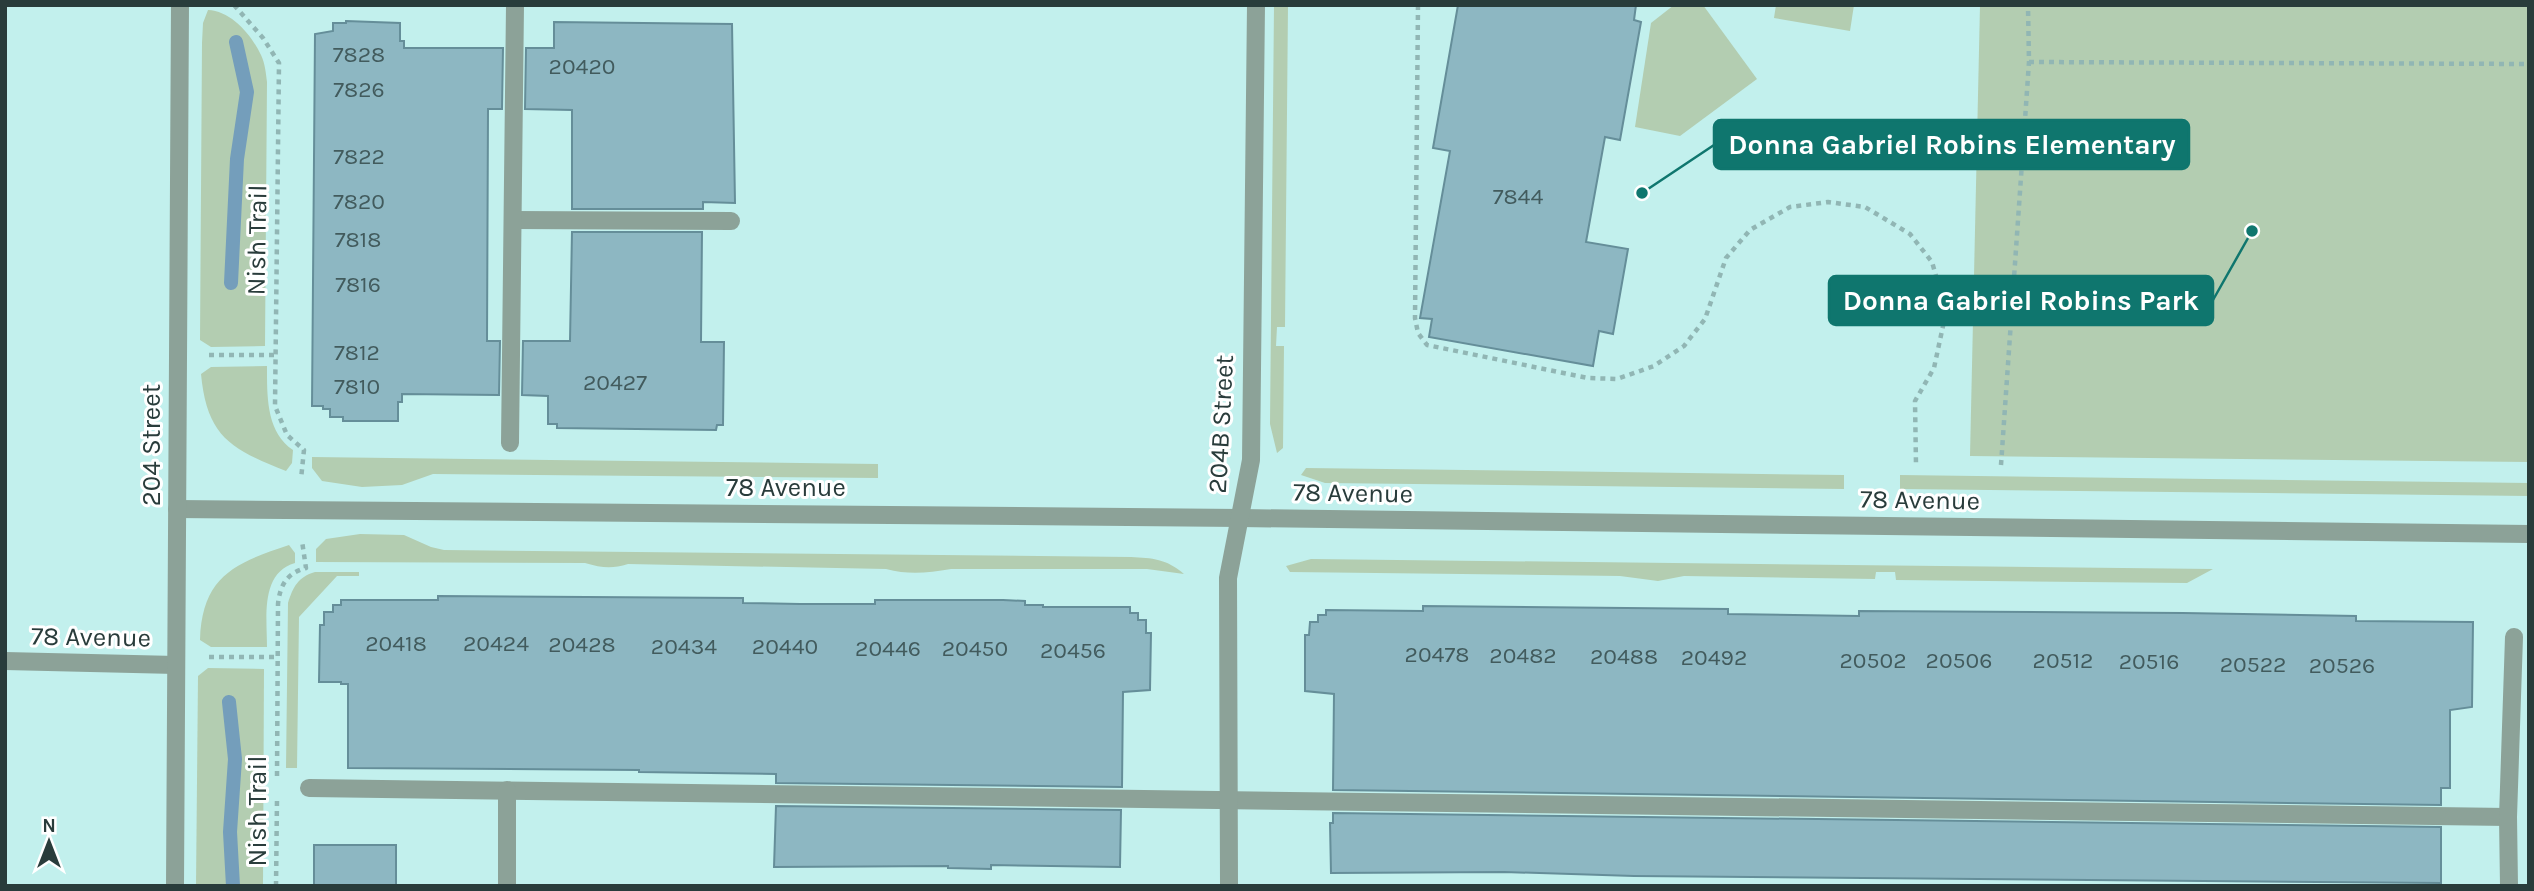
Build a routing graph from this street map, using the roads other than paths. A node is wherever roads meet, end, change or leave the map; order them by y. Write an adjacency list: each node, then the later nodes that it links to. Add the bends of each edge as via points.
1 (180, 5): 7 (street, 204 Street)
2 (515, 5): 4 (street)
3 (1256, 5): 8 (street, 204B Street, via 1251,460)
4 (513, 220): 5 (street); 6 (street)
5 (731, 221)
6 (510, 443)
7 (177, 509): 8 (street, 78 Avenue); 11 (street, 204 Street)
8 (1240, 518): 9 (street, 78 Avenue); 15 (street, 204B Street, via 1228,578)
9 (2529, 534)
10 (2514, 637): 16 (street)
11 (176, 660): 12 (street, 78 Avenue); 17 (street, 204 Street)
12 (5, 661)
13 (309, 788): 14 (street)
14 (507, 790): 15 (street); 18 (street)
15 (1229, 798): 16 (street); 19 (street, 204B Street)
16 (2508, 817): 20 (street)
17 (175, 886)
18 (507, 886)
19 (1229, 886)
20 (2509, 886)

